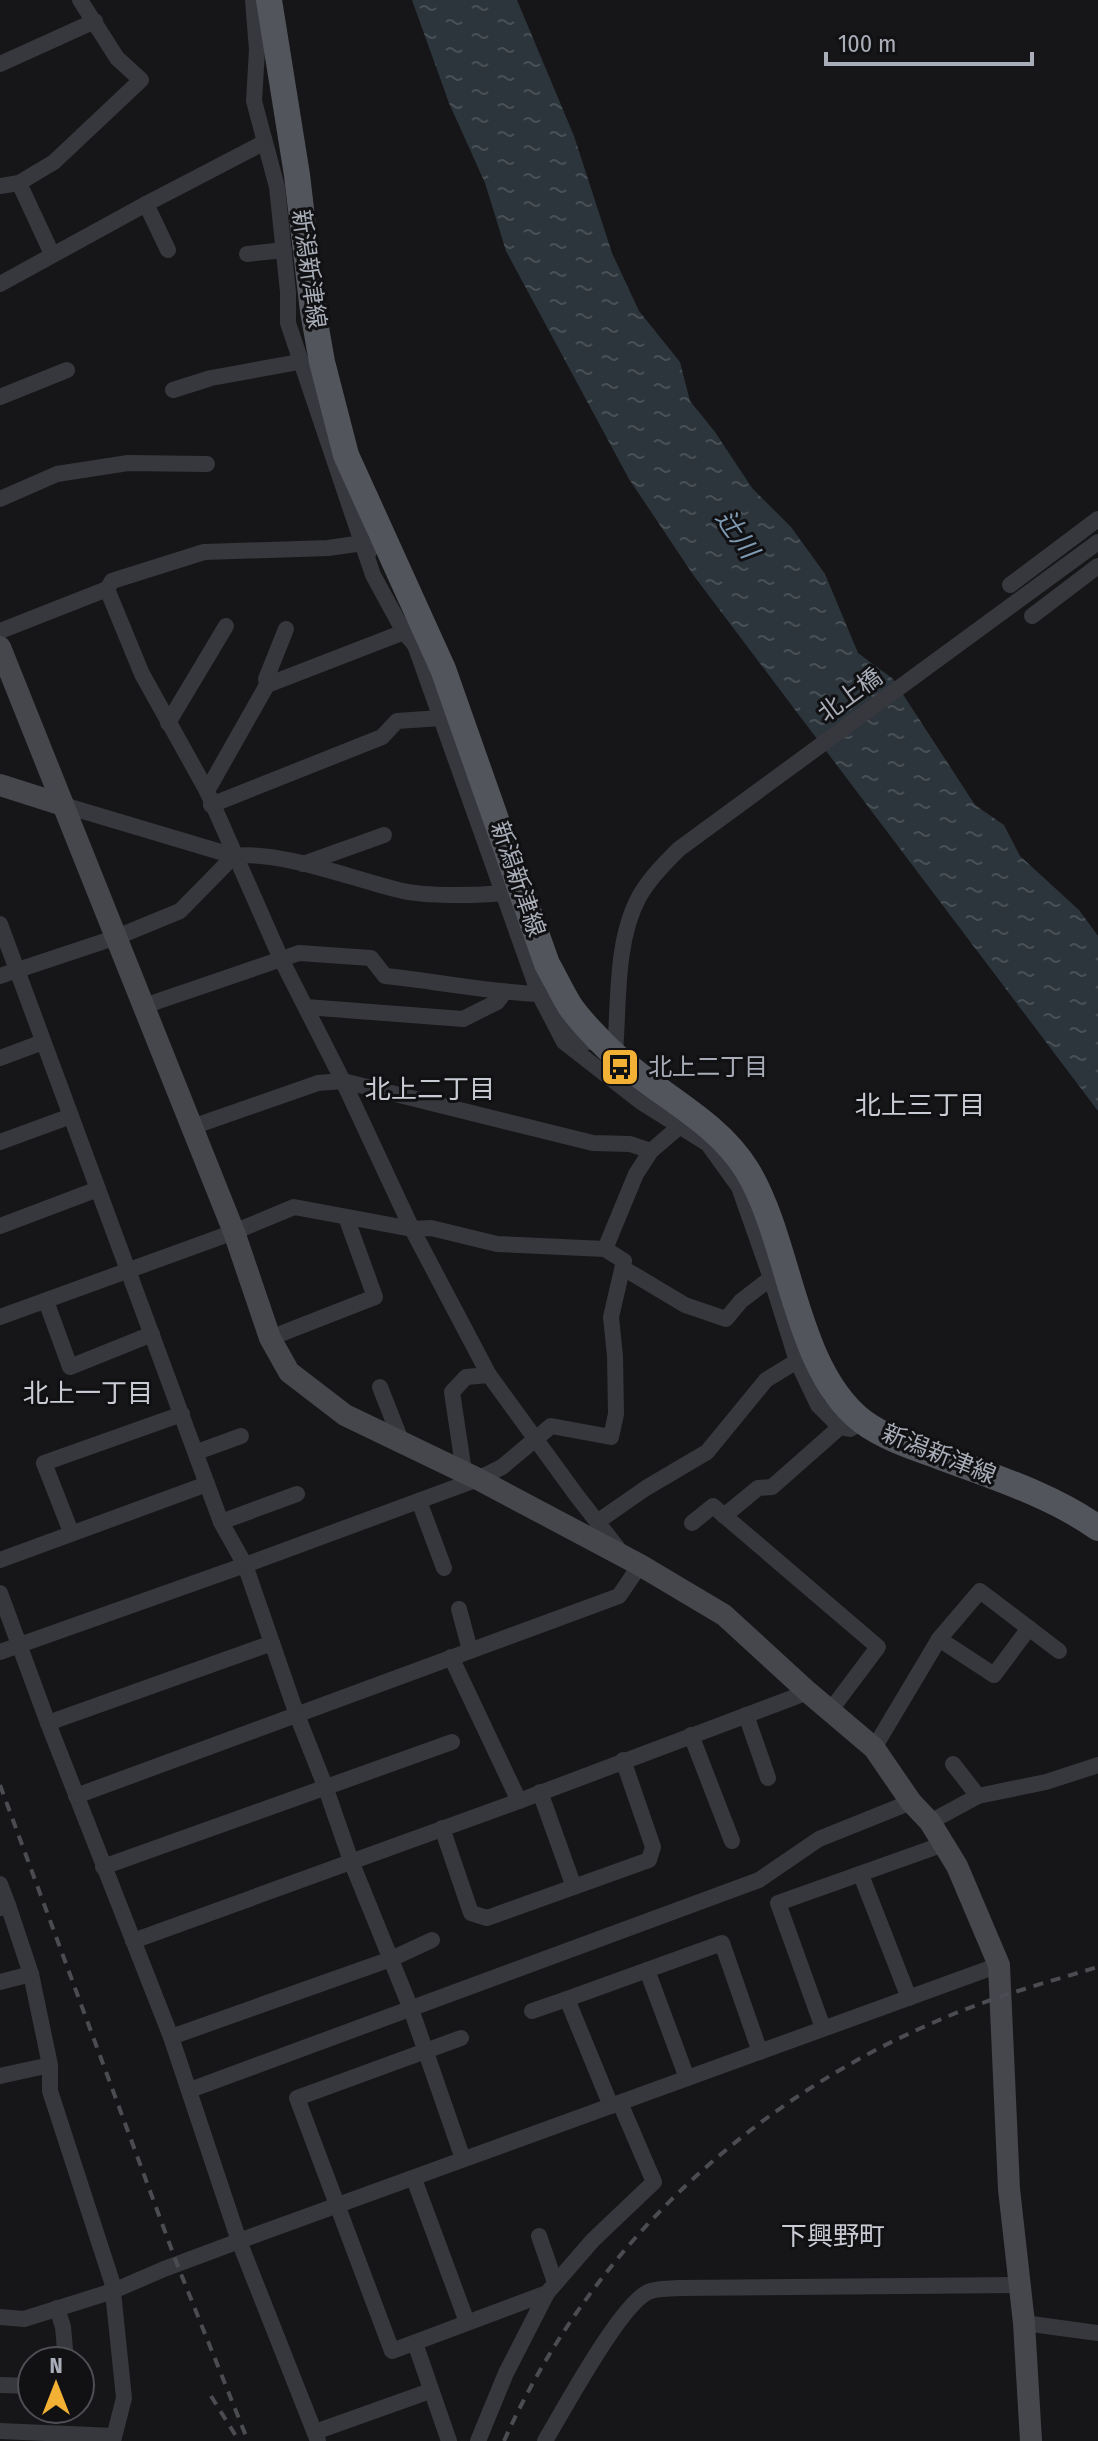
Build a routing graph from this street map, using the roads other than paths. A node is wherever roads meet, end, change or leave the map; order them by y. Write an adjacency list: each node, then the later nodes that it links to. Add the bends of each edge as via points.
1 (80, 0): 4 (street)
2 (253, 0): 6 (street, via 254,101)
3 (269, 0): 28 (main road, 新潟新津線, via 322,362 346,455)
4 (95, 21): 5 (street); 7 (street, via 117,58 141,80 54,162)
5 (0, 64)
6 (263, 143): 9 (street); 11 (street, via 277,187)
7 (19, 183): 8 (street); 12 (street)
8 (0, 186)
9 (146, 204): 10 (street); 12 (street)
10 (168, 250)
11 (284, 250): 13 (street); 15 (street, via 288,323)
12 (52, 254): 14 (street)
13 (247, 254)
14 (0, 284)
15 (299, 362): 17 (street); 23 (street)
16 (67, 370): 18 (street)
17 (173, 390)
18 (0, 397)
19 (207, 464): 20 (street, via 128,463 57,474)
20 (0, 499)
21 (1098, 519): 25 (street)
22 (1098, 542): 53 (street, 北上橋, via 679,849 652,877 625,933)
23 (363, 543): 26 (street, via 204,552 112,581); 28 (street); 28 (street, via 373,575)
24 (1098, 566): 27 (street)
25 (1010, 585)
26 (107, 589): 31 (street); 35 (street)
27 (1032, 616)
28 (412, 623): 33 (street); 34 (street); 53 (main road, 新潟新津線, via 443,669 547,964 572,1009)
29 (226, 626): 35 (street)
30 (286, 629): 33 (street)
31 (0, 631)
32 (0, 647): 38 (street)
33 (267, 685): 37 (street)
34 (441, 718): 37 (street, via 397,721 382,737); 42 (street)
35 (168, 723): 37 (street)
36 (0, 785): 38 (street)
37 (209, 798): 40 (street)
38 (63, 805): 40 (street); 44 (street)
39 (384, 835): 41 (street)
40 (234, 856): 41 (street); 44 (street, via 180,911); 45 (street)
41 (302, 864): 42 (street, via 407,892)
42 (501, 893): 49 (street)
43 (0, 924): 46 (street)
44 (117, 937): 46 (street); 50 (street)
45 (281, 959): 48 (street, via 299,953 371,958 385,976); 50 (street); 51 (street)
46 (17, 970): 47 (street); 52 (street)
47 (0, 976)
48 (504, 993): 49 (street); 51 (street, via 463,1019)
49 (539, 994): 53 (street, via 581,1039); 57 (street, via 564,1042)
50 (144, 1006): 58 (street)
51 (306, 1007): 55 (street)
52 (43, 1042): 54 (street); 56 (street)
53 (618, 1057): 57 (street); 78 (main road, 新潟新津線, via 727,1144 747,1171 812,1347)
54 (0, 1058)
55 (343, 1081): 58 (street, via 318,1083); 60 (street, via 593,1143 630,1144); 64 (street)
56 (71, 1116): 59 (street); 61 (street)
57 (680, 1126): 60 (street); 69 (street, via 708,1144 739,1187)
58 (192, 1127): 65 (street)
59 (0, 1142)
60 (651, 1151): 66 (street)
61 (98, 1189): 63 (street); 68 (street)
62 (346, 1217): 64 (street); 65 (street, via 294,1207); 73 (street, via 375,1297)
63 (0, 1226)
64 (412, 1229): 66 (street, via 431,1228 497,1244); 75 (street)
65 (234, 1232): 68 (street); 73 (street)
66 (605, 1249): 67 (street, via 624,1261)
67 (623, 1268): 69 (street, via 685,1305 726,1319); 80 (street, via 611,1317 616,1414 611,1437 551,1426)
68 (128, 1270): 70 (street); 72 (street)
69 (771, 1278): 74 (street)
70 (46, 1301): 71 (street); 72 (street, via 70,1367)
71 (0, 1317)
72 (152, 1334): 77 (street)
73 (270, 1338): 81 (street, via 289,1372 345,1415)
74 (797, 1361): 78 (street, via 818,1405); 89 (street, via 766,1380 707,1452)
75 (489, 1375): 80 (street); 83 (street, via 466,1377 452,1392)
76 (380, 1387): 81 (street)
77 (182, 1414): 82 (street); 92 (street, via 44,1463)
78 (851, 1424): 87 (street, via 772,1487 758,1488); 91 (main road, 新潟新津線, via 1042,1496)
79 (241, 1436): 82 (street)
80 (535, 1437): 83 (street, via 502,1467); 89 (street)
81 (402, 1443): 83 (street)
82 (197, 1452): 84 (street)
83 (471, 1476): 86 (street); 94 (street)
84 (207, 1484): 88 (street); 92 (street)
85 (297, 1494): 88 (street)
86 (419, 1501): 95 (street); 96 (street)
87 (724, 1516): 90 (street, via 713,1506); 108 (street, via 878,1647)
88 (221, 1522): 95 (street)
89 (597, 1522): 94 (street)
90 (692, 1523)
91 (1098, 1528)
92 (71, 1532): 93 (street)
93 (0, 1560)
94 (633, 1562): 103 (street, via 619,1596); 107 (street, via 724,1615)
95 (245, 1565): 101 (street); 102 (street)
96 (444, 1568)
97 (0, 1593): 102 (street)
98 (459, 1609): 103 (street)
99 (1029, 1628): 100 (street, via 994,1675); 100 (street, via 980,1591); 104 (street)
100 (939, 1639): 114 (street)
101 (272, 1643): 109 (street); 111 (street)
102 (19, 1644): 105 (street); 111 (street)
103 (470, 1650): 106 (street)
104 (1059, 1651)
105 (0, 1652)
106 (451, 1657): 109 (street); 123 (street)
107 (808, 1692): 108 (street); 110 (street)
108 (830, 1711): 114 (street)
109 (297, 1715): 119 (street); 121 (street)
110 (746, 1715): 112 (street); 118 (street)
111 (48, 1723): 121 (street)
112 (691, 1735): 115 (street); 127 (street)
113 (452, 1742): 119 (street)
114 (874, 1748): 124 (street)
115 (623, 1760): 120 (street); 133 (street, via 653,1847 649,1860)
116 (953, 1764): 122 (street)
117 (1098, 1765): 122 (street)
118 (768, 1778)
119 (325, 1786): 129 (street); 130 (street)
120 (540, 1792): 123 (street); 133 (street)
121 (76, 1796): 130 (street)
122 (978, 1796): 125 (street)
123 (519, 1801): 126 (street)
124 (911, 1802): 125 (street); 144 (street, via 819,1839 759,1880)
125 (930, 1822): 128 (street)
126 (442, 1828): 129 (street); 133 (street, via 471,1913 487,1918)
127 (732, 1841)
128 (944, 1844): 131 (street); 138 (street)
129 (351, 1861): 136 (street); 137 (street)
130 (103, 1867): 136 (street)
131 (861, 1875): 142 (street); 146 (street, via 778,1903)
132 (0, 1884): 134 (street)
133 (574, 1887)
134 (4, 1906): 140 (street)
135 (432, 1940): 137 (street)
136 (133, 1941): 147 (street)
137 (391, 1959): 144 (street); 147 (street)
138 (999, 1965): 142 (street); 161 (street)
139 (647, 1970): 143 (street); 150 (street, via 722,1943); 153 (street)
140 (31, 1974): 141 (street); 151 (street)
141 (0, 1982)
142 (909, 1998): 146 (street)
143 (567, 1999): 145 (street); 155 (street)
144 (411, 2009): 149 (street); 154 (street)
145 (532, 2011)
146 (823, 2028): 150 (street)
147 (171, 2037): 154 (street)
148 (461, 2038): 149 (street)
149 (424, 2051): 156 (street); 158 (street, via 297,2098)
150 (760, 2052): 153 (street)
151 (50, 2065): 152 (street); 163 (street, via 50,2091)
152 (0, 2076)
153 (687, 2078): 155 (street)
154 (190, 2090): 160 (street)
155 (615, 2104): 156 (street); 162 (street, via 654,2182)
156 (463, 2159): 157 (street)
157 (414, 2179): 158 (street); 166 (street)
158 (337, 2206): 160 (street); 169 (street, via 392,2351)
159 (539, 2236): 162 (street)
160 (239, 2241): 163 (street); 173 (street)
161 (1019, 2285): 167 (street); 177 (street, via 648,2292 594,2358)
162 (551, 2288): 166 (street); 176 (street, via 506,2373)
163 (113, 2291): 164 (street); 174 (street, via 124,2398)
164 (57, 2308): 165 (street, via 24,2319); 170 (street)
165 (0, 2317)
166 (467, 2322): 169 (street)
167 (1024, 2323): 168 (street); 178 (street)
168 (1098, 2333)
169 (415, 2343): 171 (street)
170 (65, 2345)
171 (430, 2391): 173 (street); 175 (street)
172 (0, 2431): 174 (street)
173 (316, 2437)
174 (114, 2439)
175 (449, 2441)
176 (478, 2441)
177 (545, 2441)
178 (1031, 2441)

